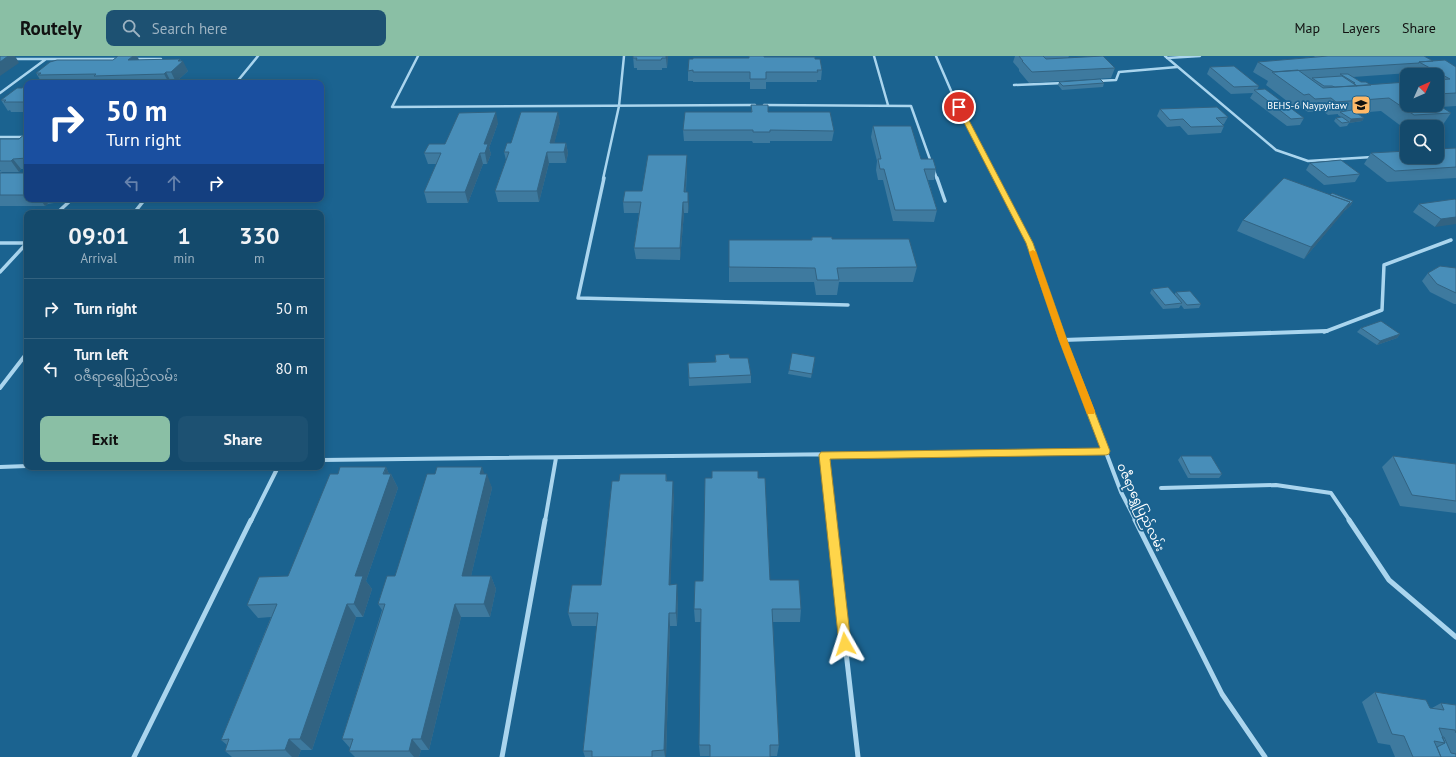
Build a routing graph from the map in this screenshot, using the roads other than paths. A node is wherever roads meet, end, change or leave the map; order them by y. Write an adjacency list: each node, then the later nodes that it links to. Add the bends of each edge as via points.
1 (50, 56): 10 (street)
2 (258, 56): 15 (street)
3 (418, 56): 21 (street, via 392,107)
4 (624, 56): 21 (street)
5 (874, 56): 20 (street)
6 (936, 56): 36 (street, ဝဇီရာရွှေပြည်လမ်း, via 952,93 1030,243)
7 (1200, 56): 8 (street)
8 (1166, 57): 14 (street)
9 (8, 58): 10 (street)
10 (46, 59): 11 (street); 19 (street)
11 (123, 59)
12 (130, 59): 13 (street)
13 (161, 59)
14 (1177, 67): 16 (street, via 1119,72 1116,80); 24 (street, via 1276,150 1308,161)
15 (238, 80)
16 (1093, 81)
17 (1069, 82): 18 (street)
18 (1014, 85)
19 (0, 93)
20 (888, 104): 21 (street); 25 (street, via 911,106)
21 (620, 106): 35 (street, via 578,298)
22 (0, 137): 23 (street)
23 (24, 137)
24 (1376, 157)
25 (945, 201)
26 (69, 202): 28 (street)
27 (143, 202): 29 (street)
28 (61, 210)
29 (136, 210)
30 (1451, 240): 36 (street, via 1384,265 1382,310 1323,332)
31 (0, 243): 32 (street)
32 (24, 243)
33 (24, 246): 34 (street)
34 (0, 272)
35 (848, 305)
36 (1063, 340): 39 (street, ဝဇီရာရွှေပြည်လမ်း)
37 (24, 357): 38 (street)
38 (0, 388)
39 (1106, 451): 40 (street); 51 (street, ဝဇီရာရွှေပြည်လမ်း, via 1121,492 1222,694)
40 (824, 455): 41 (street); 50 (street)
41 (556, 458): 42 (street); 49 (street)
42 (324, 460)
43 (0, 466): 44 (street)
44 (24, 466)
45 (277, 470): 48 (street)
46 (1161, 488): 47 (street, via 1276,485 1331,493 1389,580)
47 (1456, 637)
48 (134, 757)
49 (502, 757)
50 (858, 757)
51 (1265, 757)

